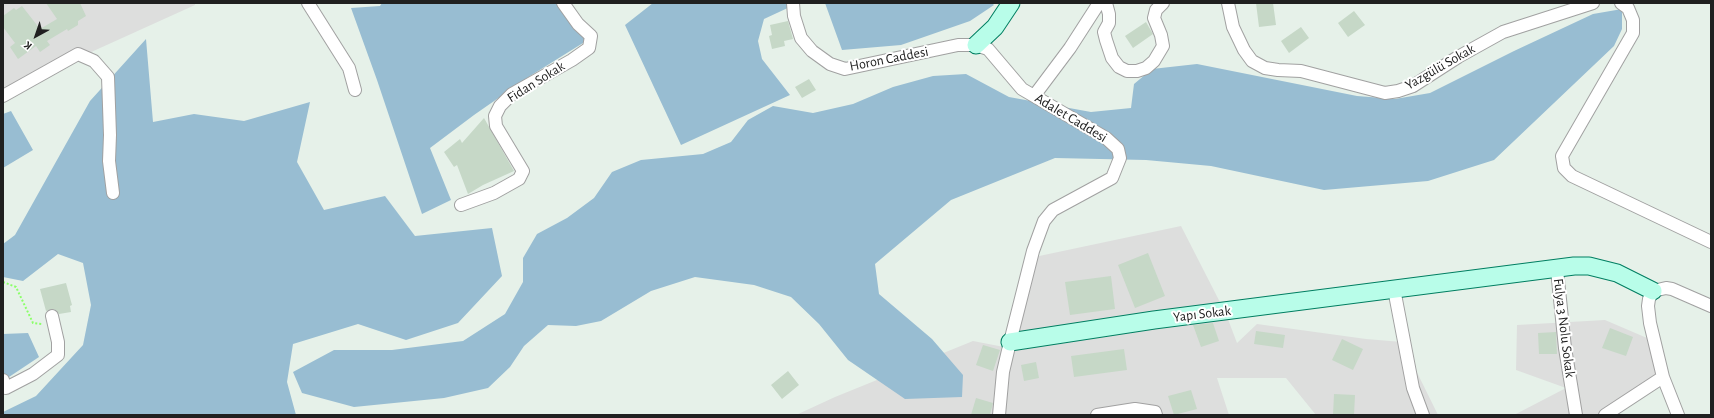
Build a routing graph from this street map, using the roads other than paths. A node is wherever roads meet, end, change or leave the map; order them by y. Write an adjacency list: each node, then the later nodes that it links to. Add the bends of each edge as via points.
1 (308, 3): 12 (street, via 349,68)
2 (563, 3): 16 (street, Fidan Sokak, via 578,24 591,36 589,48 512,94 500,106 495,116 496,126 523,171 519,179 494,193)
3 (793, 3): 11 (street, Horon Caddesi, via 801,38 812,51 830,64 846,69 958,45)
4 (1011, 3): 11 (street, via 995,27)
5 (1099, 3): 14 (street, via 1070,48)
6 (1106, 3): 7 (street, via 1109,19 1104,32 1106,40 1112,58 1119,67 1127,71 1146,68 1163,46 1154,18 1156,10)
7 (1163, 3)
8 (1228, 3): 9 (street, Yazgülü Sokak, via 1233,27 1252,61 1265,68 1301,71 1385,92 1414,86 1503,32)
9 (1593, 3)
10 (1621, 3): 17 (street, via 1628,8 1633,20 1633,33 1562,156 1564,168 1572,176)
11 (976, 45): 14 (street, Adalet Caddesi, via 988,49 1022,89)
12 (355, 90)
13 (3, 96): 15 (street, via 78,54 94,61 108,77 109,161)
14 (1034, 96): 23 (street, Adalet Caddesi, via 1106,138 1118,149 1120,158 1112,178 1053,210 1044,221 1033,251)
15 (113, 193)
16 (461, 205)
17 (1711, 242)
18 (1557, 270): 19 (street, Yapı Sokak); 20 (street, Fulya 3 Nolu Sokak, via 1574,266 1603,268); 30 (street, Fulya 3 Nolu Sokak, via 1565,348)
19 (1394, 289): 23 (street, Yapı Sokak, via 1154,320); 29 (street, via 1413,388)
20 (1653, 291): 21 (street, via 1672,289); 24 (street, via 1649,299 1649,311)
21 (1711, 306)
22 (52, 316): 25 (street, via 58,355 33,374)
23 (1010, 342): 26 (street, Adalet Caddesi, via 1003,372)
24 (1663, 377): 31 (street); 32 (street)
25 (4, 386)
26 (999, 415)
27 (1097, 415): 28 (street, via 1135,409 1155,412)
28 (1156, 415)
29 (1423, 415)
30 (1576, 415)
31 (1605, 415)
32 (1678, 415)

